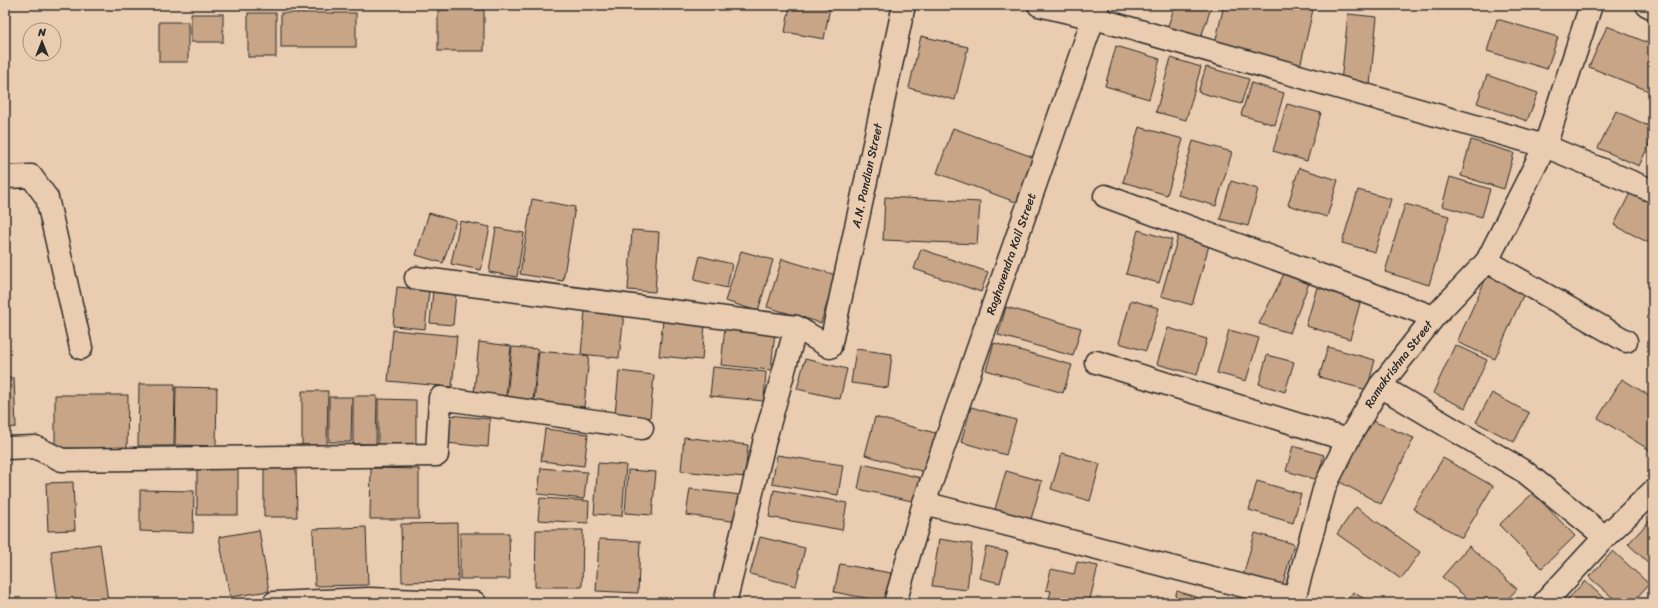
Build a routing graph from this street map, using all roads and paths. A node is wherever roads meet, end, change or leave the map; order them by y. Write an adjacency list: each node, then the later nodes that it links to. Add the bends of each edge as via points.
1 (904, 5): 14 (street, A.N. Pandian Street, via 830,347)
2 (1040, 5): 6 (street)
3 (1591, 5): 7 (street, Ramakrishna Street)
4 (1648, 5): 5 (street)
5 (1653, 8)
6 (1096, 12): 7 (street); 23 (street, Raghavendra Koil Street)
7 (1545, 146): 9 (street); 11 (street, Ramakrishna Street)
8 (5, 177): 16 (street, via 31,176 47,198)
9 (1653, 191)
10 (1105, 196): 13 (street)
11 (1487, 261): 13 (street, Ramakrishna Street); 15 (street)
12 (416, 278): 14 (street)
13 (1434, 317): 18 (street, Ramakrishna Street)
14 (796, 327): 28 (street, via 765,439)
15 (1626, 341)
16 (81, 348)
17 (1096, 362): 20 (street)
18 (1380, 386): 20 (street, Ramakrishna Street); 24 (street, via 1525,472)
19 (642, 428): 21 (street, via 440,398 437,455 62,460 35,447)
20 (1348, 440): 25 (street, Ramakrishna Street, via 1325,486)
21 (5, 448)
22 (1653, 491): 24 (street)
23 (924, 503): 25 (street); 29 (street, Raghavendra Koil Street)
24 (1605, 537): 30 (street)
25 (1294, 601)
26 (274, 603): 27 (street, via 369,599)
27 (475, 603)
28 (725, 603)
29 (895, 603)
30 (1544, 603)

